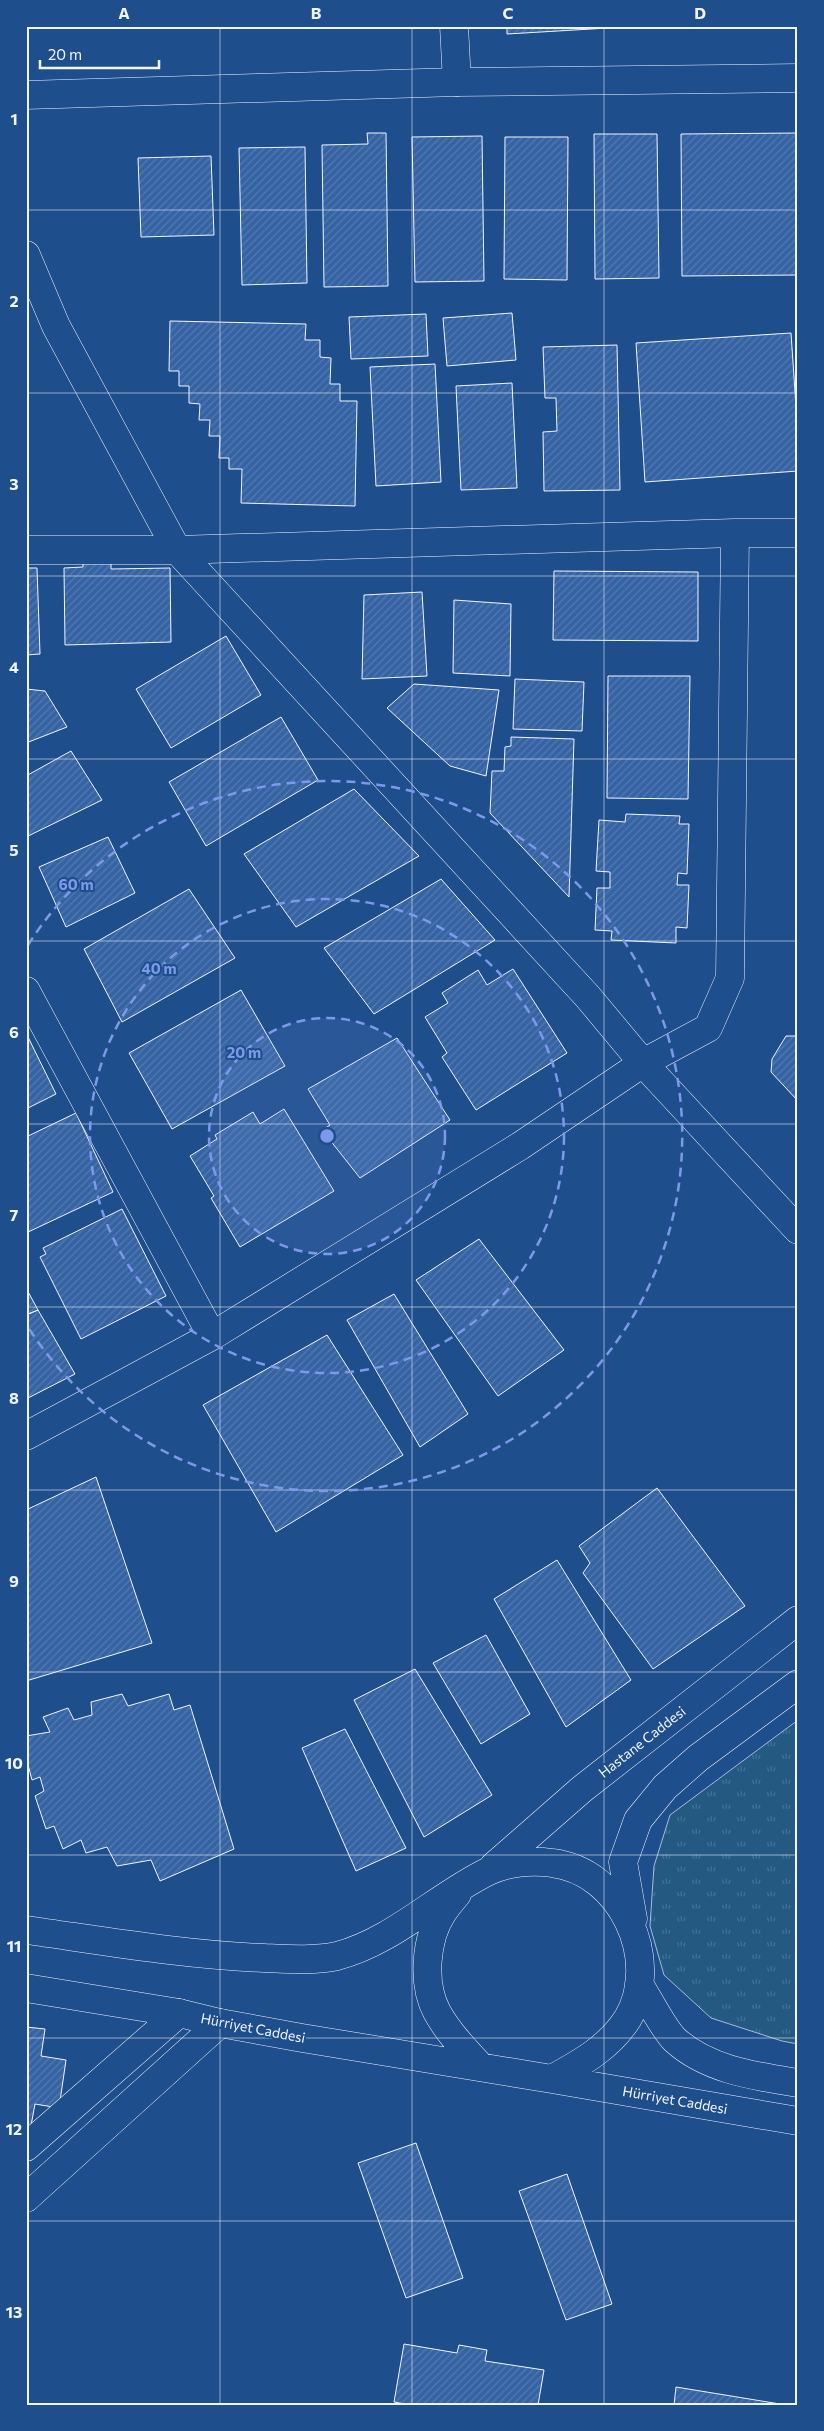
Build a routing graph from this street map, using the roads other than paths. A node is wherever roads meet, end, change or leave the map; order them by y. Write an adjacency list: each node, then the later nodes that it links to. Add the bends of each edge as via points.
1 (454, 26): 3 (main road)
2 (798, 78): 3 (main road)
3 (457, 82): 4 (main road)
4 (26, 95)
5 (26, 255): 9 (main road, via 56,326)
6 (735, 533): 7 (main road); 9 (main road); 11 (main road, via 730,978 708,1028)
7 (798, 533)
8 (26, 550): 9 (main road)
9 (177, 550): 11 (main road, via 588,997)
10 (26, 990): 13 (main road)
11 (643, 1064): 12 (main road); 13 (main road, via 520,1146)
12 (798, 1230)
13 (212, 1336): 14 (main road)
14 (26, 1436)
15 (798, 1620): 17 (main road, Hastane Caddesi, via 582,1789)
16 (798, 1684): 20 (main road, via 698,1758 665,1787 638,1820 623,1862)
17 (490, 1870): 18 (main road); 20 (main road, via 521,1862 554,1863 585,1873 610,1893 629,1919)
18 (463, 1887): 19 (main road, via 375,1942 335,1956 286,1959 226,1956); 25 (main road, via 438,1921 429,1945 428,1978 436,2011 455,2039)
19 (27, 1928)
20 (639, 1950): 21 (main road)
21 (639, 1984): 26 (main road, via 628,2017 608,2044); 27 (main road, via 674,2039 705,2060 744,2074)
22 (26, 1988): 23 (main road, Hürriyet Caddesi)
23 (179, 2012): 24 (main road, Hürriyet Caddesi); 29 (main road)
24 (220, 2023): 25 (main road, Hürriyet Caddesi); 30 (main road)
25 (480, 2066): 26 (main road, Hürriyet Caddesi)
26 (552, 2079): 28 (main road, Hürriyet Caddesi)
27 (798, 2083)
28 (798, 2121)
29 (26, 2147)
30 (26, 2198)

